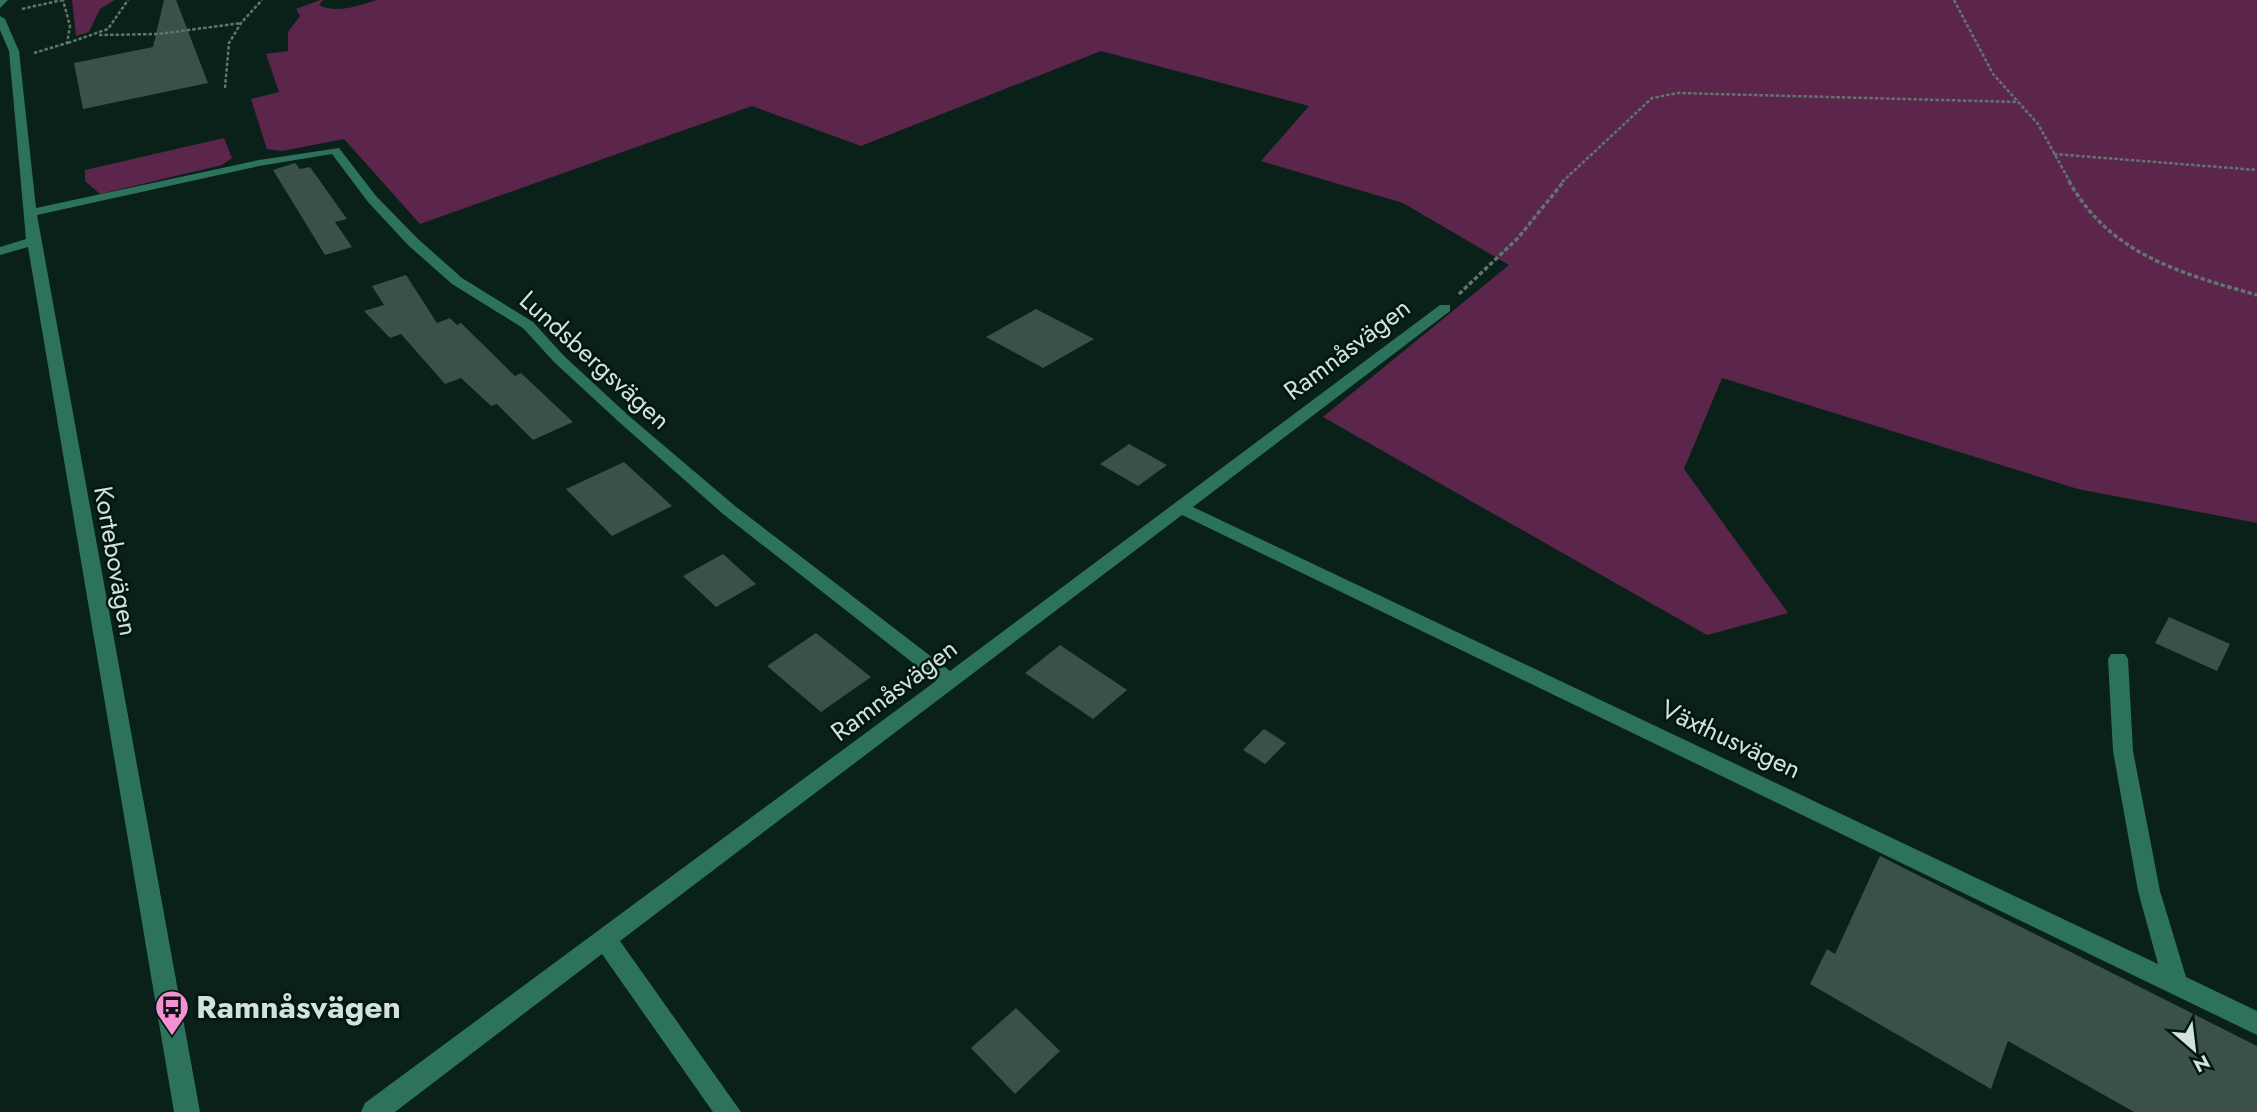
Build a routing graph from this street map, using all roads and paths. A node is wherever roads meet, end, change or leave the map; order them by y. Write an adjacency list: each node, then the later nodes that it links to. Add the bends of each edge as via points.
1 (3, 0): 6 (street)
2 (62, 0): 7 (path); 10 (path, via 70,26)
3 (128, 0): 9 (path, via 108,30)
4 (262, 0): 8 (path)
5 (1954, 0): 13 (path, via 1993,74)
6 (0, 5)
7 (7, 15): 11 (street, Kortebovägen)
8 (242, 23): 9 (path, via 159,34); 12 (path, via 227,49 230,77)
9 (99, 35): 10 (path)
10 (67, 43): 11 (path)
11 (15, 57): 16 (street, Kortebovägen)
12 (225, 88)
13 (2018, 102): 14 (path, via 2038,124); 20 (path, via 1678,93 1652,98 1568,174 1518,238)
14 (2053, 154): 15 (path); 19 (path, via 2084,208 2108,230 2145,255 2193,277)
15 (2257, 170)
16 (31, 213): 17 (street, Kortebovägen); 23 (street, Lundsbergsvägen, via 335,150 372,199 457,281 528,325 624,419 729,510)
17 (33, 241): 18 (street); 27 (street, Kortebovägen)
18 (0, 251)
19 (2257, 295)
20 (1445, 308): 21 (street, Ramnåsvägen)
21 (1181, 508): 23 (street, Ramnåsvägen); 25 (street, Växthusvägen)
22 (2118, 659): 25 (street, via 2123,751 2149,891)
23 (950, 681): 24 (street, Ramnåsvägen)
24 (605, 939): 28 (street, Ramnåsvägen); 29 (street)
25 (2175, 981): 26 (street, Växthusvägen)
26 (2257, 1023)
27 (187, 1112)
28 (374, 1112)
29 (727, 1112)

